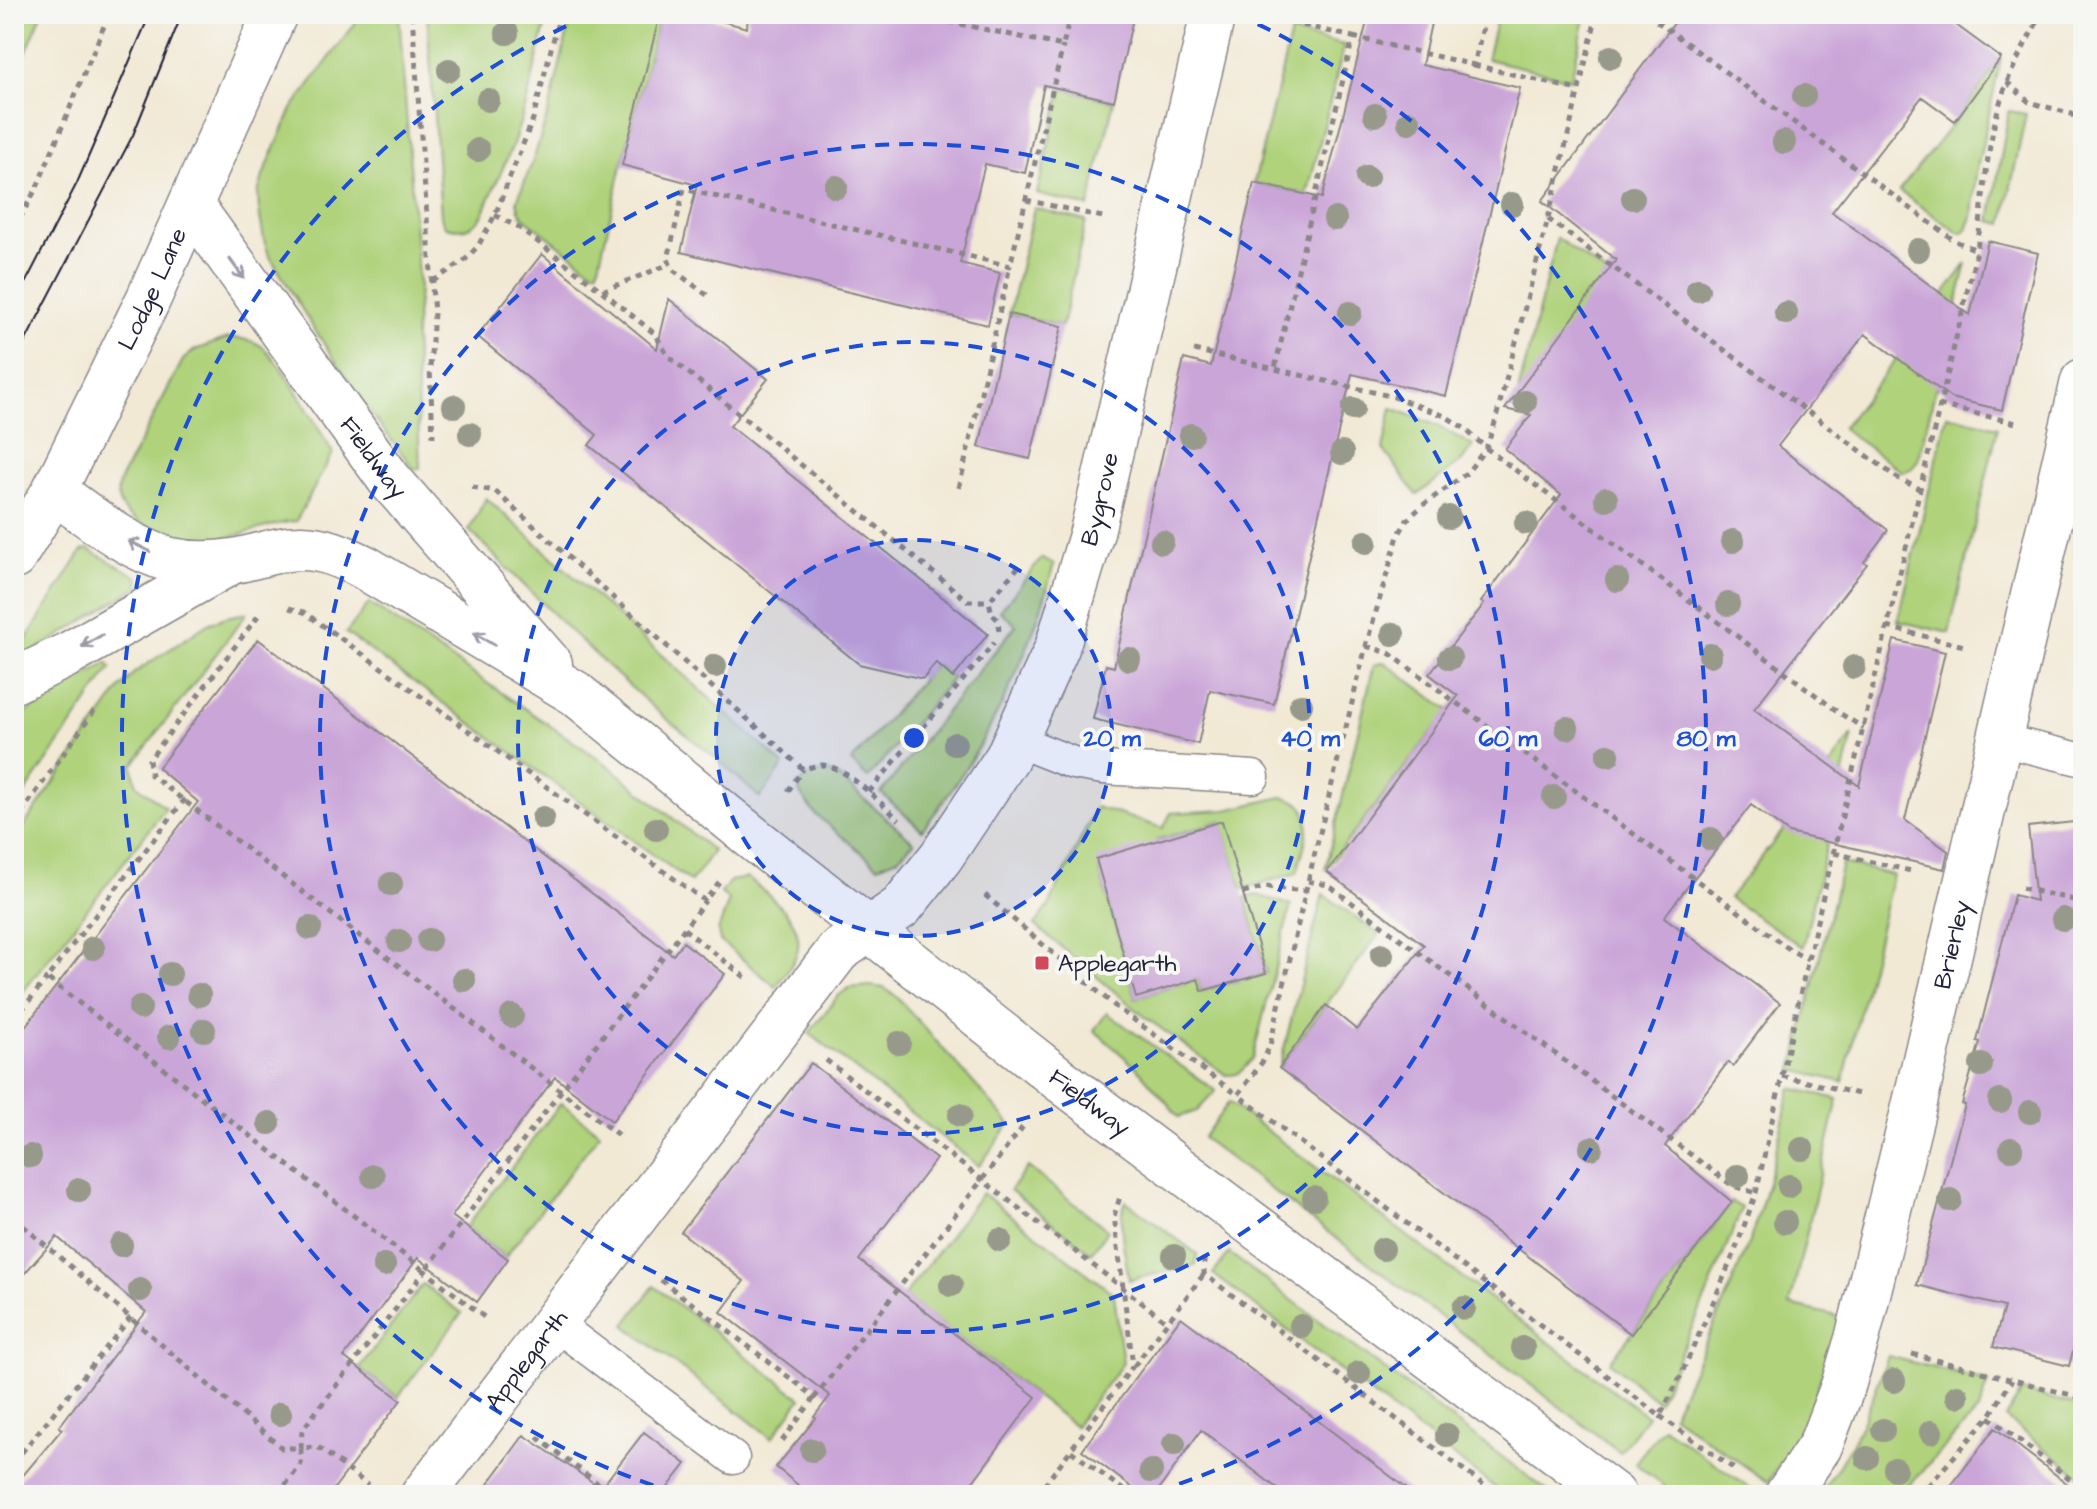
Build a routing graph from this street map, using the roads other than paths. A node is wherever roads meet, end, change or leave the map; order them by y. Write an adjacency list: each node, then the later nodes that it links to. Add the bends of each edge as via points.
1 (275, 14): 3 (street, Lodge Lane)
2 (1213, 14): 10 (street, Bygrove, via 1092,532 1057,648)
3 (192, 206): 5 (street, Lodge Lane); 9 (street, Fieldway, one-way to 9, via 389,479)
4 (2083, 381): 11 (street, Brierley)
5 (54, 491): 6 (street, Lodge Lane); 7 (street, Fieldway, one-way to 5, via 170,560 118,535)
6 (14, 557)
7 (233, 561): 8 (street, Fieldway, one-way to 8); 9 (street, Fieldway, one-way to 7, via 343,557 300,547)
8 (14, 681)
9 (575, 693): 14 (street, Fieldway)
10 (1015, 740): 13 (lane, via 1073,763); 14 (street, Bygrove, via 941,857 901,907)
11 (2000, 740): 12 (lane); 19 (street, Brierley, via 1857,1339 1820,1446)
12 (2083, 760)
13 (1253, 777)
14 (871, 929): 15 (street, Applegarth, via 838,951); 18 (street, Fieldway, via 1059,1079)
15 (542, 1338): 16 (lane); 17 (street, Applegarth)
16 (733, 1458)
17 (423, 1495)
18 (1614, 1495)
19 (1787, 1495)

